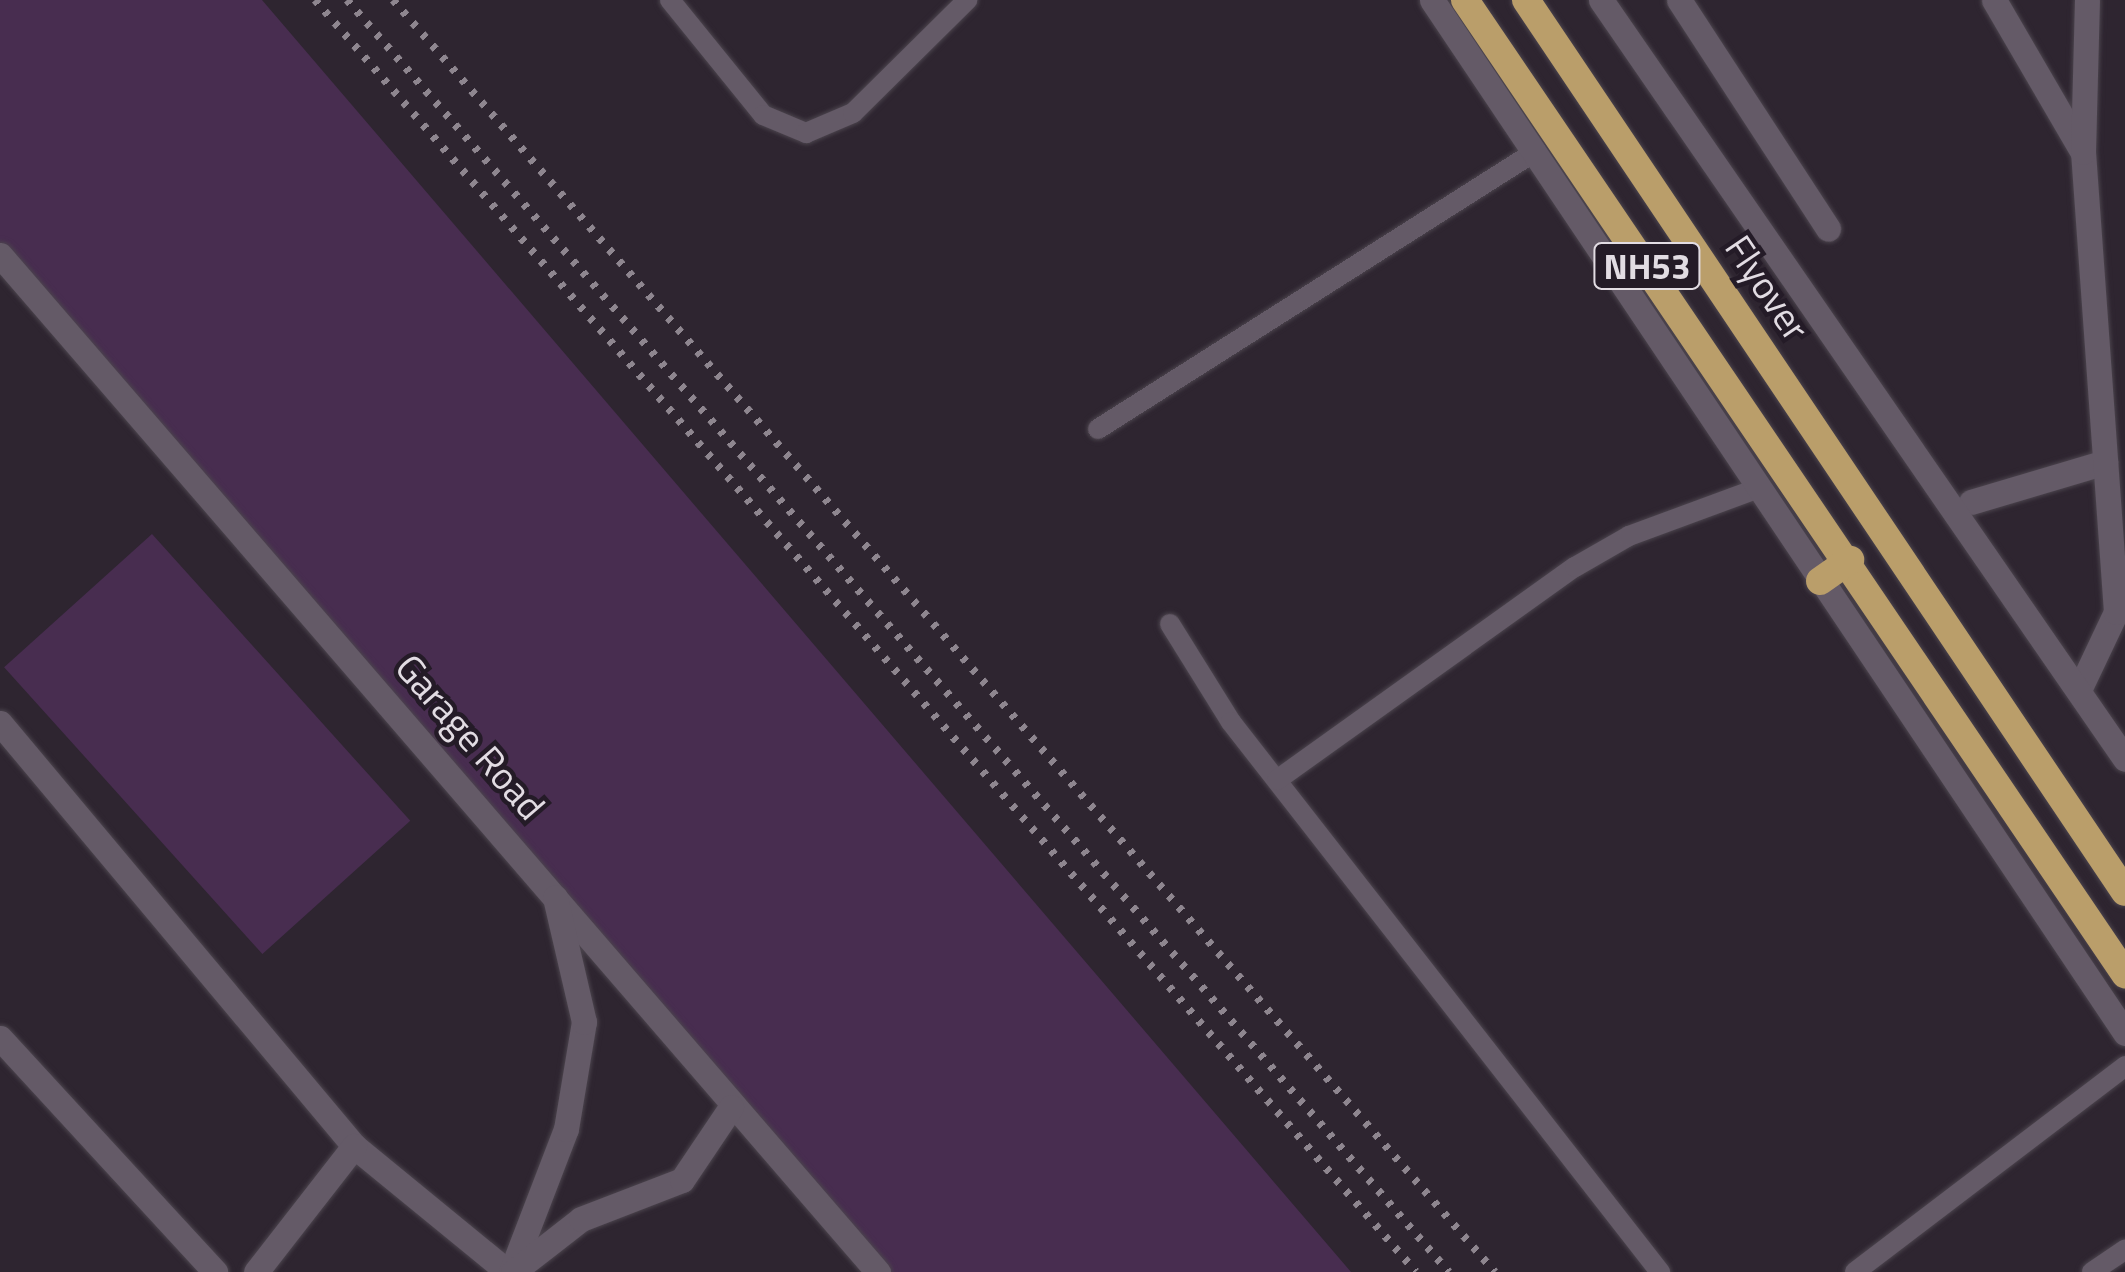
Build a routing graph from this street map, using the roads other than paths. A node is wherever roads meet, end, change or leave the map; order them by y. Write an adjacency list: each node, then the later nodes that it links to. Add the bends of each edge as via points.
1 (670, 0): 2 (lane, via 763,115 806,133 853,113)
2 (967, 0)
3 (1432, 0): 10 (street)
4 (1465, 0): 19 (highway, NH53)
5 (1526, 0): 28 (highway, Flyover / NH53)
6 (1601, 0): 23 (street)
7 (1679, 0): 12 (street)
8 (1994, 0): 11 (street)
9 (2087, 0): 11 (street)
10 (1536, 152): 14 (lane); 16 (street)
11 (2083, 152): 15 (street)
12 (1828, 229)
13 (0, 255): 27 (street, Garage Road)
14 (1098, 430)
15 (2105, 462): 17 (street); 18 (street)
16 (1759, 488): 20 (street); 26 (lane, via 1628,536 1575,566)
17 (2117, 498): 21 (street)
18 (1971, 502)
19 (1850, 560): 20 (highway); 29 (highway, NH53)
20 (1820, 580): 30 (street)
21 (2120, 619): 23 (street)
22 (1170, 624): 26 (lane)
23 (2080, 688): 25 (street)
24 (0, 724): 34 (street)
25 (2125, 759)
26 (1277, 780): 40 (lane)
27 (553, 888): 33 (street, Garage Road); 38 (street, via 584,1022 566,1128)
28 (2125, 892)
29 (2125, 974)
30 (2125, 1033)
31 (0, 1038): 36 (street)
32 (2125, 1066): 41 (lane)
33 (731, 1107): 38 (street, via 682,1180 581,1219); 39 (street, Garage Road)
34 (354, 1146): 37 (street); 38 (street)
35 (2125, 1250): 42 (lane)
36 (214, 1272)
37 (256, 1272)
38 (511, 1272)
39 (878, 1272)
40 (1660, 1272)
41 (1855, 1272)
42 (2092, 1272)

